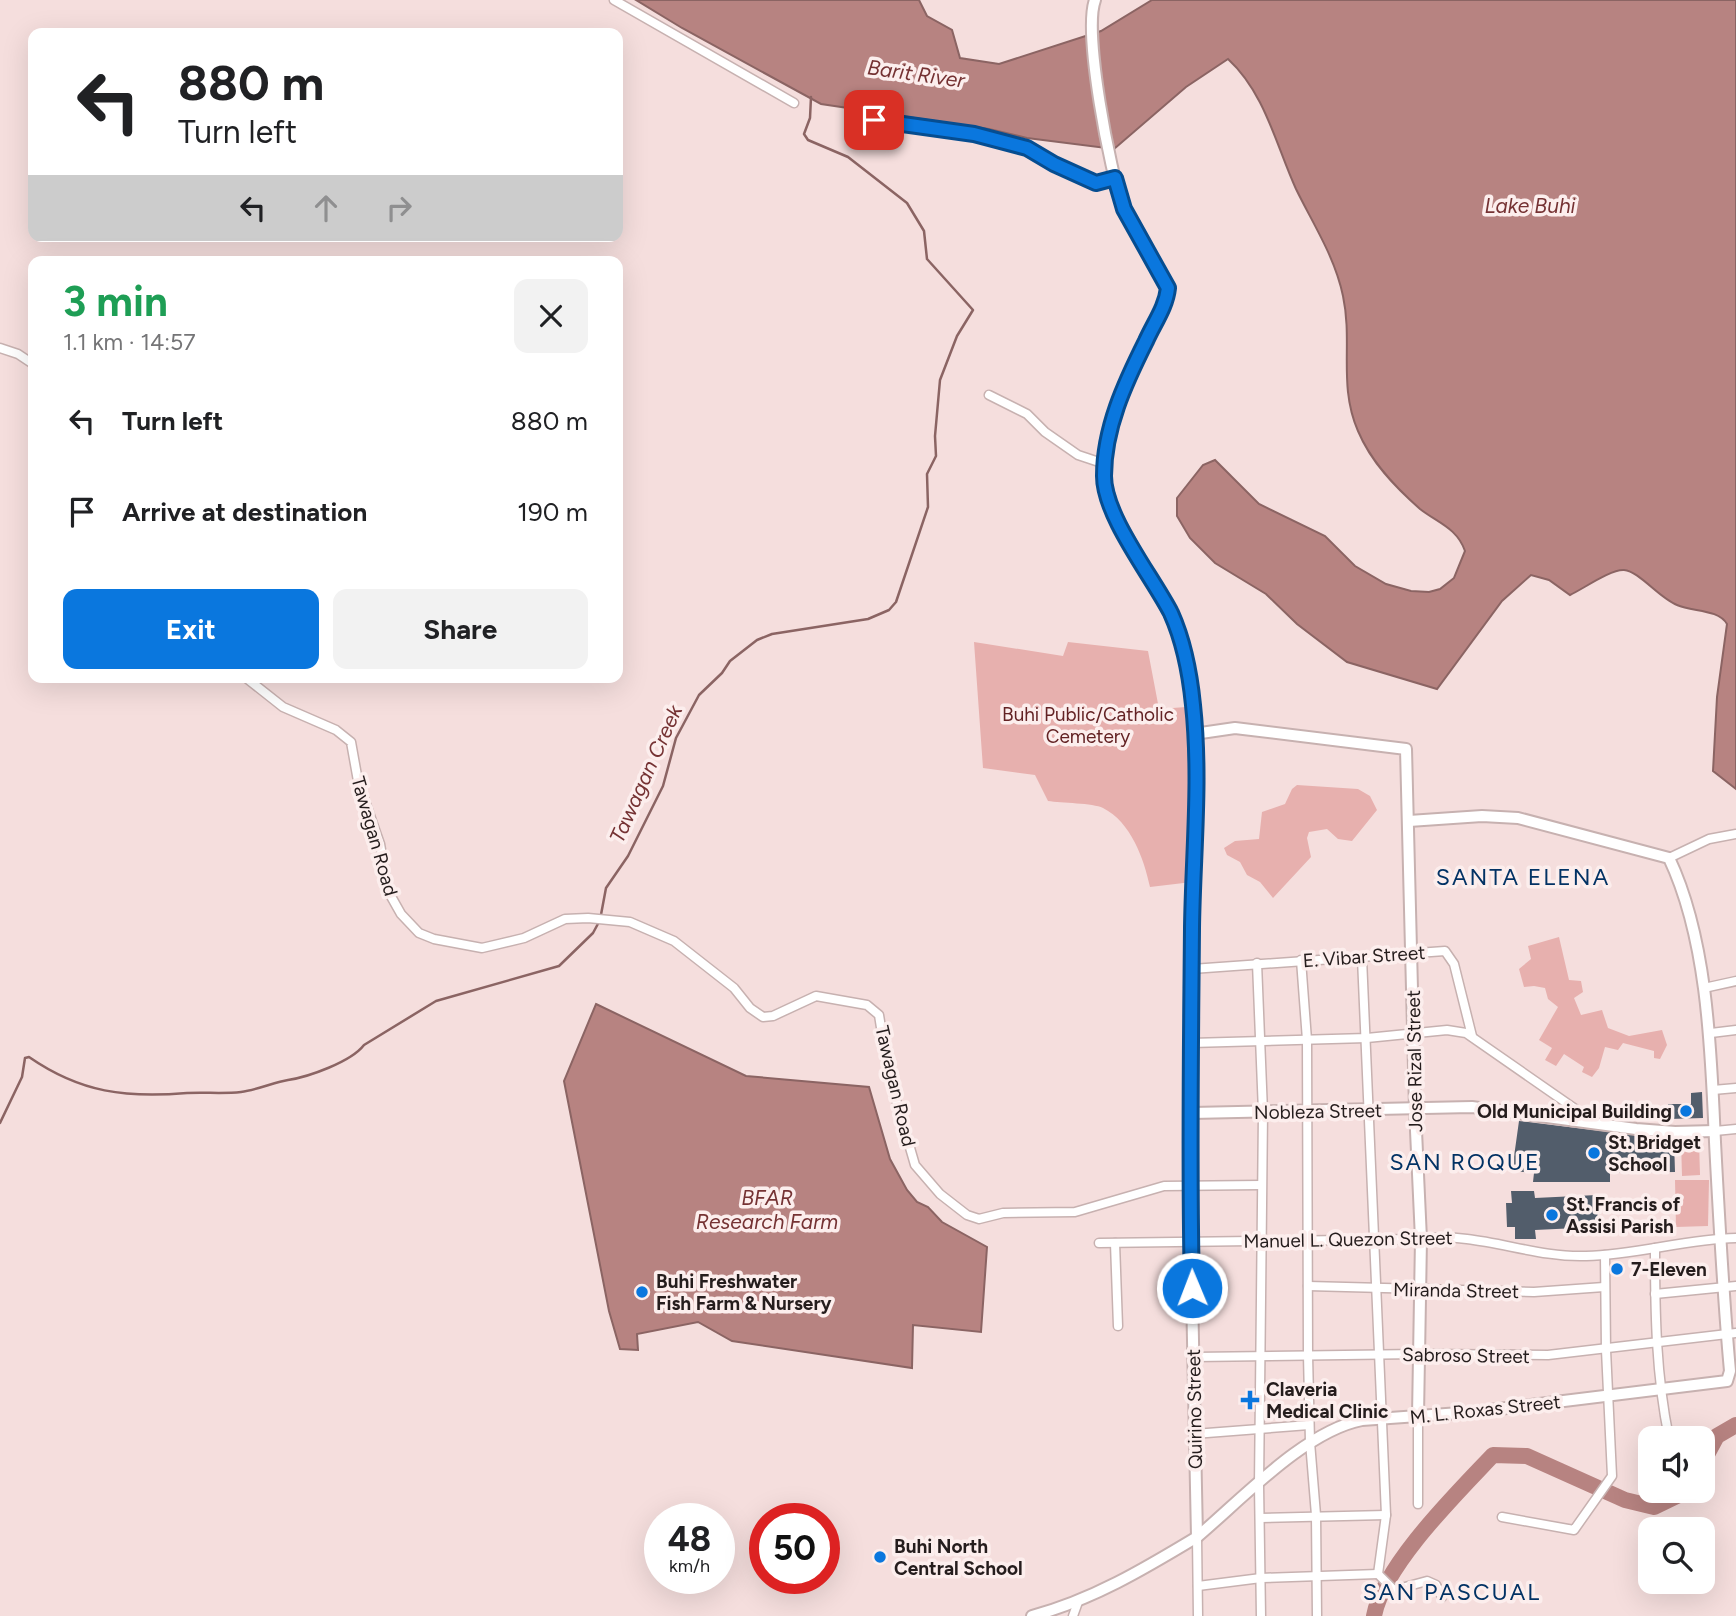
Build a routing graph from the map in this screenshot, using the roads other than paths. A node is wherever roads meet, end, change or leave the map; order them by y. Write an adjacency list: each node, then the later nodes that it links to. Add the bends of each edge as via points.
1 (614, 0): 3 (street)
2 (1095, 0): 5 (street, Quirino Street, via 1092,32 1107,152)
3 (794, 103)
4 (874, 120): 5 (street, via 974,134 1027,148 1096,183)
5 (1115, 178): 9 (street, Quirino Street, via 1124,209 1168,288 1113,417)
6 (0, 348): 7 (street)
7 (28, 361)
8 (989, 395): 9 (street, via 1027,414 1078,455)
9 (1105, 464): 11 (street, Quirino Street, via 1105,488 1113,510 1179,635 1190,681)
10 (253, 683): 40 (street, Tawagan Road, via 283,707 336,730 351,742 358,781 380,844 388,891 419,933 482,948 533,935 565,919 630,922 674,941 763,1017 816,996 867,1004 879,1015 888,1072 915,1165 940,1194 979,1219 1003,1213 1075,1212 1164,1186)
11 (1194, 734): 12 (street, Jose Rizal Street, via 1235,728 1406,749); 19 (street, Quirino Street)
12 (1409, 821): 14 (street, via 1518,818); 15 (street, Jose Rizal Street)
13 (1736, 834): 14 (street, via 1709,839)
14 (1668, 858): 21 (street, via 1690,921)
15 (1411, 954): 16 (street, E. Vibar Street); 24 (street, Jose Rizal Street); 25 (street, E. Vibar Street, via 1441,951 1451,957)
16 (1362, 958): 17 (street, E. Vibar Street); 26 (street)
17 (1301, 960): 18 (street, E. Vibar Street); 27 (street)
18 (1258, 963): 19 (street, E. Vibar Street); 28 (street)
19 (1192, 969): 29 (street, Quirino Street)
20 (1736, 981): 21 (street)
21 (1704, 988): 23 (street)
22 (1736, 1030): 23 (street)
23 (1711, 1034): 31 (street)
24 (1415, 1035): 25 (street, via 1447,1030); 26 (street); 32 (street, Jose Rizal Street)
25 (1472, 1037): 37 (street)
26 (1367, 1038): 27 (street); 33 (street)
27 (1307, 1040): 28 (street); 35 (street)
28 (1260, 1041): 29 (street); 34 (street)
29 (1191, 1043): 36 (street, Quirino Street)
30 (1736, 1088): 31 (street)
31 (1713, 1090): 39 (street)
32 (1415, 1109): 33 (street, Nobleza Street); 37 (street, Nobleza Street, via 1472,1107); 45 (street, Jose Rizal Street)
33 (1368, 1111): 35 (street, Nobleza Street); 44 (street)
34 (1263, 1112): 35 (street, Nobleza Street); 36 (street, Nobleza Street); 41 (street)
35 (1308, 1112): 46 (street)
36 (1192, 1113): 40 (street, Quirino Street)
37 (1594, 1122): 39 (street, Nobleza Street, via 1658,1131)
38 (1736, 1129): 39 (street, Nobleza Street)
39 (1715, 1131): 42 (street)
40 (1192, 1184): 41 (street, Tawagan Road); 49 (street, Quirino Street)
41 (1261, 1185): 47 (street)
42 (1720, 1238): 43 (street, Manuel L. Quezon Street); 51 (street, Manuel L. Quezon Street); 57 (street)
43 (1736, 1238)
44 (1374, 1239): 45 (street, Manuel L. Quezon Street); 46 (street, Manuel L. Quezon Street); 56 (street)
45 (1421, 1239): 52 (street, Manuel L. Quezon Street, via 1464,1237 1548,1254); 58 (street, Jose Rizal Street)
46 (1307, 1240): 47 (street, Manuel L. Quezon Street); 53 (street)
47 (1262, 1241): 49 (street, Manuel L. Quezon Street); 67 (street)
48 (1115, 1242): 49 (street, Manuel L. Quezon Street); 50 (street, Manuel L. Quezon Street); 60 (street)
49 (1191, 1242): 68 (street, Quirino Street)
50 (1099, 1243)
51 (1655, 1248): 52 (street, Manuel L. Quezon Street); 59 (street)
52 (1605, 1255): 55 (street)
53 (1308, 1286): 56 (street, Miranda Street); 66 (street)
54 (1736, 1286): 57 (street)
55 (1605, 1287): 58 (street, Miranda Street, via 1534,1292); 63 (street)
56 (1377, 1288): 58 (street, Miranda Street); 64 (street)
57 (1723, 1288): 59 (street); 61 (street)
58 (1420, 1289): 65 (street, Jose Rizal Street)
59 (1655, 1294): 62 (street)
60 (1118, 1326)
61 (1731, 1334): 62 (street, Sabroso Street); 69 (street)
62 (1655, 1342): 63 (street, Sabroso Street); 70 (street)
63 (1606, 1350): 65 (street, Sabroso Street, via 1548,1355); 71 (street)
64 (1379, 1354): 65 (street, Sabroso Street); 66 (street, Sabroso Street); 73 (street)
65 (1418, 1354): 72 (street, Jose Rizal Street)
66 (1308, 1355): 67 (street, Sabroso Street); 74 (street)
67 (1260, 1356): 68 (street, Sabroso Street); 76 (street)
68 (1194, 1357): 77 (street, Quirino Street)
69 (1731, 1380): 70 (street, M. L. Roxas Street)
70 (1659, 1390): 71 (street, M. L. Roxas Street); 75 (street)
71 (1608, 1395): 72 (street, M. L. Roxas Street); 83 (street, via 1612,1476 1574,1530)
72 (1418, 1416): 73 (street, M. L. Roxas Street); 80 (street)
73 (1381, 1419): 78 (street, M. L. Roxas Street, via 1347,1424); 82 (street)
74 (1309, 1425): 76 (street); 78 (street)
75 (1666, 1426)
76 (1260, 1430): 77 (street); 79 (street)
77 (1194, 1434): 85 (street, Quirino Street)
78 (1310, 1442): 79 (street, M. L. Roxas Street); 81 (street)
79 (1258, 1485): 84 (street); 85 (street, M. L. Roxas Street)
80 (1418, 1504)
81 (1316, 1515): 82 (street); 84 (street); 86 (street)
82 (1386, 1515): 87 (street)
83 (1502, 1517)
84 (1260, 1518): 88 (street)
85 (1197, 1537): 89 (street); 91 (street, M. L. Roxas Street)
86 (1315, 1576): 87 (street); 88 (street); 96 (street)
87 (1379, 1576): 90 (street, via 1397,1590 1427,1581)
88 (1261, 1578): 89 (street); 95 (street)
89 (1198, 1586): 94 (street)
90 (1442, 1597)
91 (1078, 1602): 92 (street, M. L. Roxas Street); 93 (street)
92 (1032, 1616)
93 (1073, 1616)
94 (1198, 1616)
95 (1261, 1616)
96 (1317, 1616)

